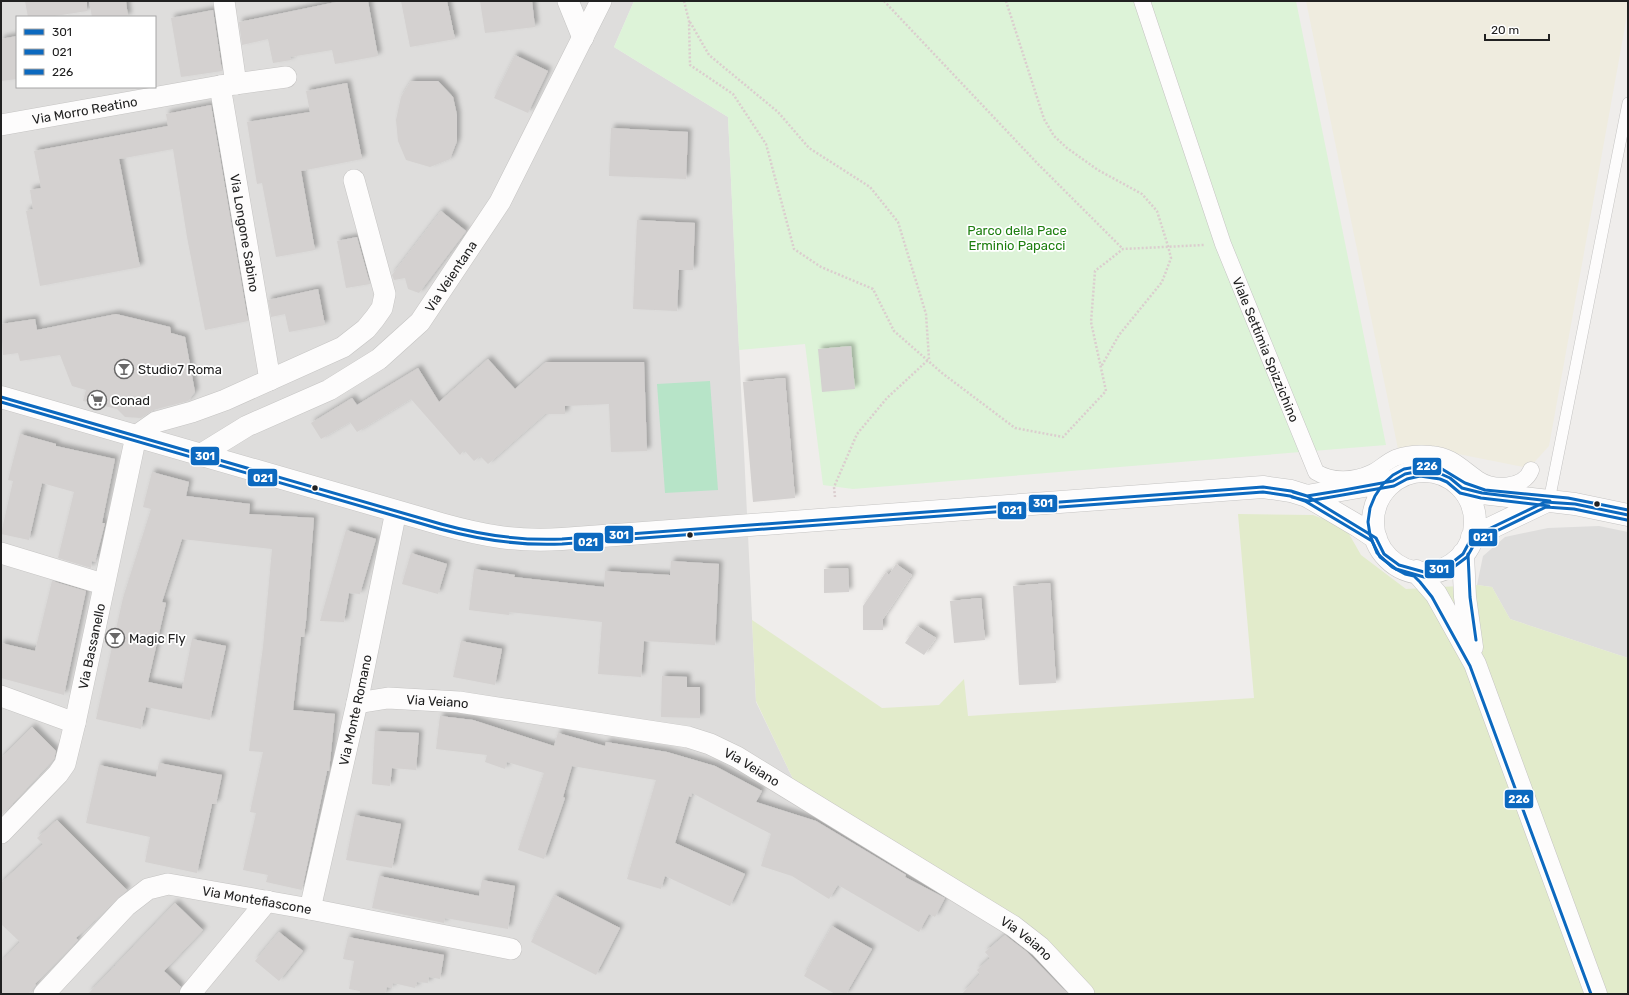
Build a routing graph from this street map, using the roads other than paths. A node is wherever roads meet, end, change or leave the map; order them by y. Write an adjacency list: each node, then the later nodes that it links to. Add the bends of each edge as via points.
1 (224, 1): 7 (street, Via Longone Sabino)
2 (568, 1): 5 (street)
3 (601, 1): 5 (street, Via Veientana)
4 (1142, 1): 15 (street, Viale Settimia Spizzichino, via 1223,244 1316,472 1328,478 1357,477 1371,473 1394,459 1412,454 1446,456 1478,480 1492,484 1518,483 1526,478)
5 (583, 38): 14 (street, Via Veientana, via 500,202 420,322 379,359 329,390 247,426)
6 (286, 77): 7 (street, Via Morro Reatino)
7 (228, 85): 9 (street, Via Morro Reatino); 11 (street, Via Longone Sabino)
8 (1628, 103): 19 (lane)
9 (1, 125)
10 (354, 180): 11 (street, via 385,294 382,308 366,329 343,346)
11 (270, 380): 13 (street, via 225,400 156,422)
12 (1, 397): 13 (street)
13 (136, 436): 14 (street); 26 (street, Via Bassanello)
14 (200, 455): 20 (street)
15 (1531, 470)
16 (1393, 481): 17 (street, via 1413,472 1434,472 1450,478); 18 (street); 22 (street, via 1379,498 1375,508 1373,523)
17 (1462, 488): 19 (street); 23 (street, via 1471,503 1474,520)
18 (1306, 496): 20 (street, via 1263,487 536,540 482,535); 22 (street)
19 (1547, 502): 21 (street); 23 (street)
20 (396, 511): 29 (street, Via Monte Romano)
21 (1628, 515)
22 (1376, 538): 25 (street, via 1379,547 1390,560)
23 (1468, 545): 25 (street, via 1456,561 1442,568 1432,572); 27 (street, via 1465,596)
24 (1, 553): 26 (street)
25 (1416, 571): 27 (street, via 1436,594)
26 (103, 584): 30 (street, Via Bassanello)
27 (1475, 664): 38 (street)
28 (1, 696): 30 (street)
29 (357, 702): 33 (street, Via Monte Romano); 37 (street, Via Veiano, via 388,698 459,702 675,735 710,744 737,757 1013,926 1040,947)
30 (75, 723): 31 (street, Via Bassanello, via 62,768)
31 (1, 833)
32 (267, 901): 33 (street, Via Montefiascone); 35 (street, Via Montefiascone, via 176,885 151,887 126,906 105,927); 36 (street)
33 (310, 909): 34 (street, Via Montefiascone)
34 (511, 949)
35 (44, 994)
36 (190, 994)
37 (1084, 994)
38 (1596, 994)

